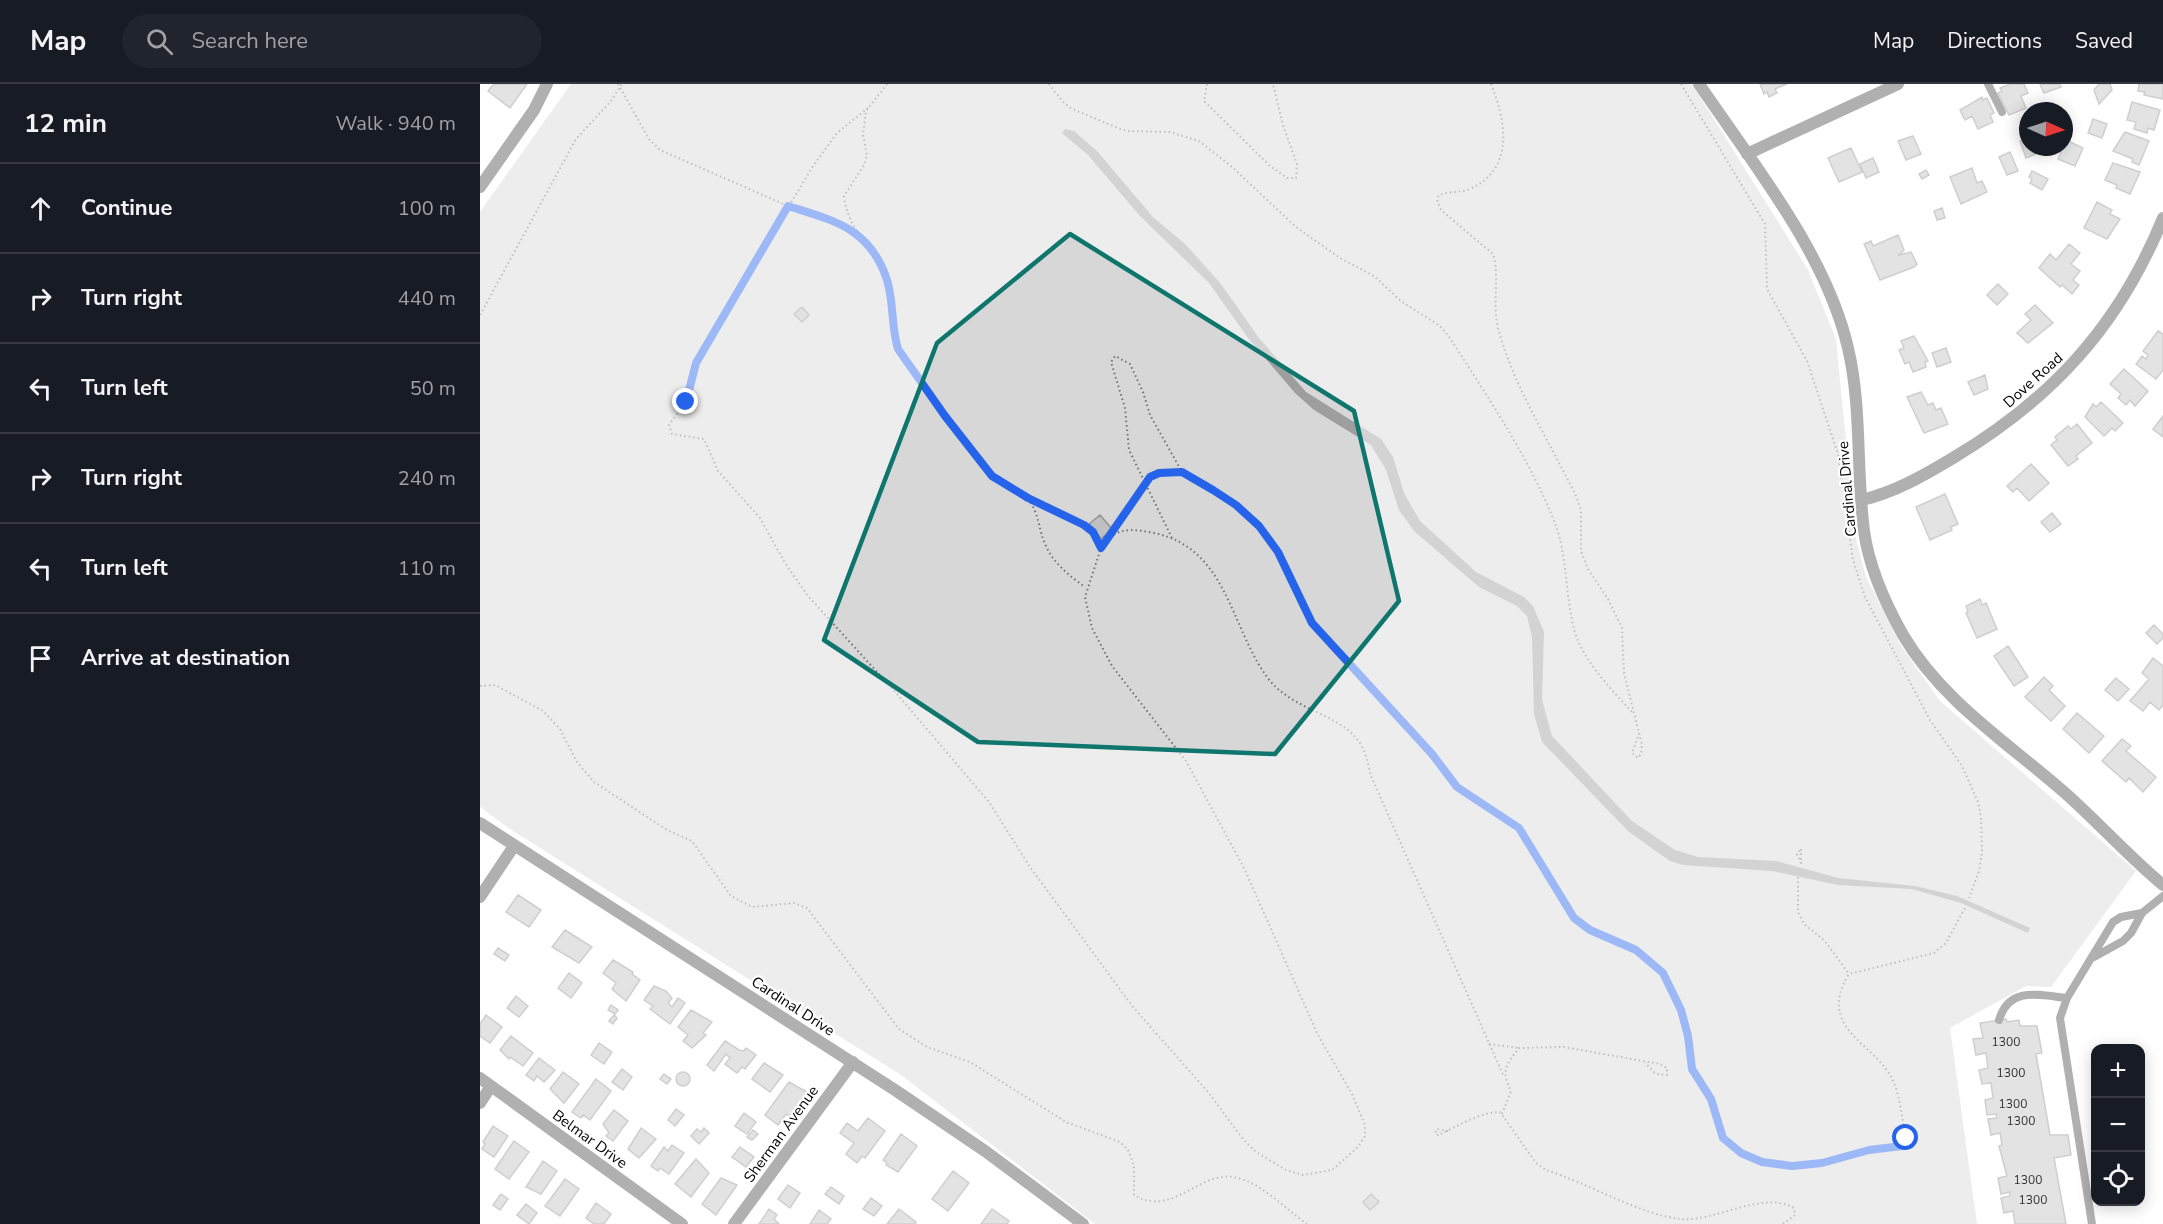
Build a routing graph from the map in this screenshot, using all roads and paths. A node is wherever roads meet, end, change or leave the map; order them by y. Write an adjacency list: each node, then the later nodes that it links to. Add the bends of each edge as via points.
1 (547, 84): 15 (street, via 534,110)
2 (887, 84): 12 (path)
3 (1049, 84): 29 (path, via 1072,109 1118,128 1170,132 1199,141 1296,227 1374,276 1401,301 1440,326 1517,448 1556,525 1578,642)
4 (1207, 84): 5 (path, via 1204,101 1270,166 1287,178 1296,178 1297,164)
5 (1273, 84)
6 (1491, 84): 29 (path, via 1502,116 1505,139 1501,157 1494,172 1478,185 1438,195 1437,200 1441,210 1493,255 1494,308 1508,360 1581,510 1581,551 1622,628 1624,673)
7 (1681, 84): 37 (path, via 1765,224 1767,289 1807,361 1838,454 1849,542 1865,597 1930,720 1962,766 1978,802 1982,852)
8 (1699, 84): 14 (street, Cardinal Drive)
9 (1898, 84): 14 (street)
10 (1988, 84): 13 (lane)
11 (620, 85): 16 (path, via 649,139 660,150); 19 (path, via 611,101 576,139)
12 (868, 108): 16 (path, via 837,133); 18 (path, via 864,123 867,155 844,196)
13 (2002, 112)
14 (1747, 154): 23 (street, Cardinal Drive, via 1804,243 1848,345)
15 (480, 187)
16 (788, 206): 18 (path); 27 (path, via 696,363 686,402 669,424 672,434 704,440 718,471 760,518 808,596 989,802 1030,867 1133,1007 1208,1092 1243,1139 1286,1170 1303,1175 1332,1170 1365,1136 1360,1113 1318,1035 1244,868 1186,761 1102,649 1086,612)
17 (2163, 218): 23 (street, Dove Road, via 2130,287 2106,325 2048,391 2020,414 1934,469 1885,494)
18 (854, 230): 22 (path, via 870,246 887,280 894,335 906,363 987,470)
19 (480, 315)
20 (1182, 472): 21 (path, via 1159,473); 21 (path, via 1150,415 1130,364 1115,356 1111,362 1125,408 1129,450); 41 (path, via 1236,505 1259,526 1278,552 1312,623 1432,754 1448,778 1519,828 1574,918 1590,930 1636,950 1663,973 1681,1010 1692,1069 1711,1099 1723,1138 1741,1153 1762,1162 1792,1166 1902,1146 1906,1138 1894,1083 1877,1058 1851,1036 1843,1020 1839,999)
21 (1145, 482): 24 (path); 25 (path)
22 (1028, 498): 26 (path, via 1084,525 1093,532); 27 (path, via 1039,518 1046,546 1066,571)
23 (1862, 500): 34 (street, Cardinal Drive, via 1864,532 1878,582 1894,619 1919,660 1955,699 2085,811)
24 (1110, 537): 25 (path, via 1129,530); 26 (path)
25 (1172, 538): 44 (path, via 1196,552 1213,570 1259,663 1286,697 1338,724 1360,743)
26 (1101, 548): 27 (path)
27 (1086, 587)
28 (480, 686): 57 (path, via 495,685 543,711 560,729 577,762 594,783 692,842 731,896 752,907 794,903 807,908 899,1029 913,1040 970,1062 1066,1122 1120,1142 1134,1166 1134,1195 1148,1203 1163,1201 1231,1176 1255,1186)
29 (1632, 712): 30 (path)
30 (1639, 734): 30 (path, via 1642,745 1638,758 1632,753)
31 (480, 823): 32 (street, Cardinal Drive)
32 (514, 846): 36 (street); 46 (street, Cardinal Drive)
33 (1798, 877): 41 (path, via 1797,912 1804,924 1826,941)
34 (2163, 885)
35 (2163, 896): 39 (lane)
36 (480, 897)
37 (1969, 898)
38 (1966, 906): 41 (path, via 1946,943 1934,953)
39 (2142, 913): 40 (lane, via 2123,941); 40 (lane, via 2113,922 2096,945)
40 (2094, 957): 42 (lane)
41 (1849, 974)
42 (2067, 998): 43 (lane, via 2022,994 2007,1002); 59 (lane, via 2060,1018)
43 (1999, 1020)
44 (1488, 1044): 45 (path); 48 (path)
45 (1519, 1048): 47 (path, via 1564,1047); 48 (path)
46 (853, 1062): 55 (street, Sherman Avenue); 56 (street, Cardinal Drive, via 985,1151)
47 (1645, 1063): 47 (path, via 1660,1064 1667,1068 1666,1075 1656,1074)
48 (1504, 1077): 52 (path, via 1510,1091)
49 (480, 1078): 50 (street, Belmar Drive)
50 (492, 1086): 51 (street); 54 (street, Belmar Drive)
51 (480, 1103)
52 (1502, 1114): 53 (path, via 1483,1114); 58 (path, via 1536,1163 1546,1170 1650,1211 1693,1219 1770,1202 1794,1208 1795,1215)
53 (1448, 1131)
54 (682, 1224)
55 (734, 1224)
56 (1083, 1224)
57 (1306, 1224)
58 (1783, 1224)
59 (2092, 1224)

